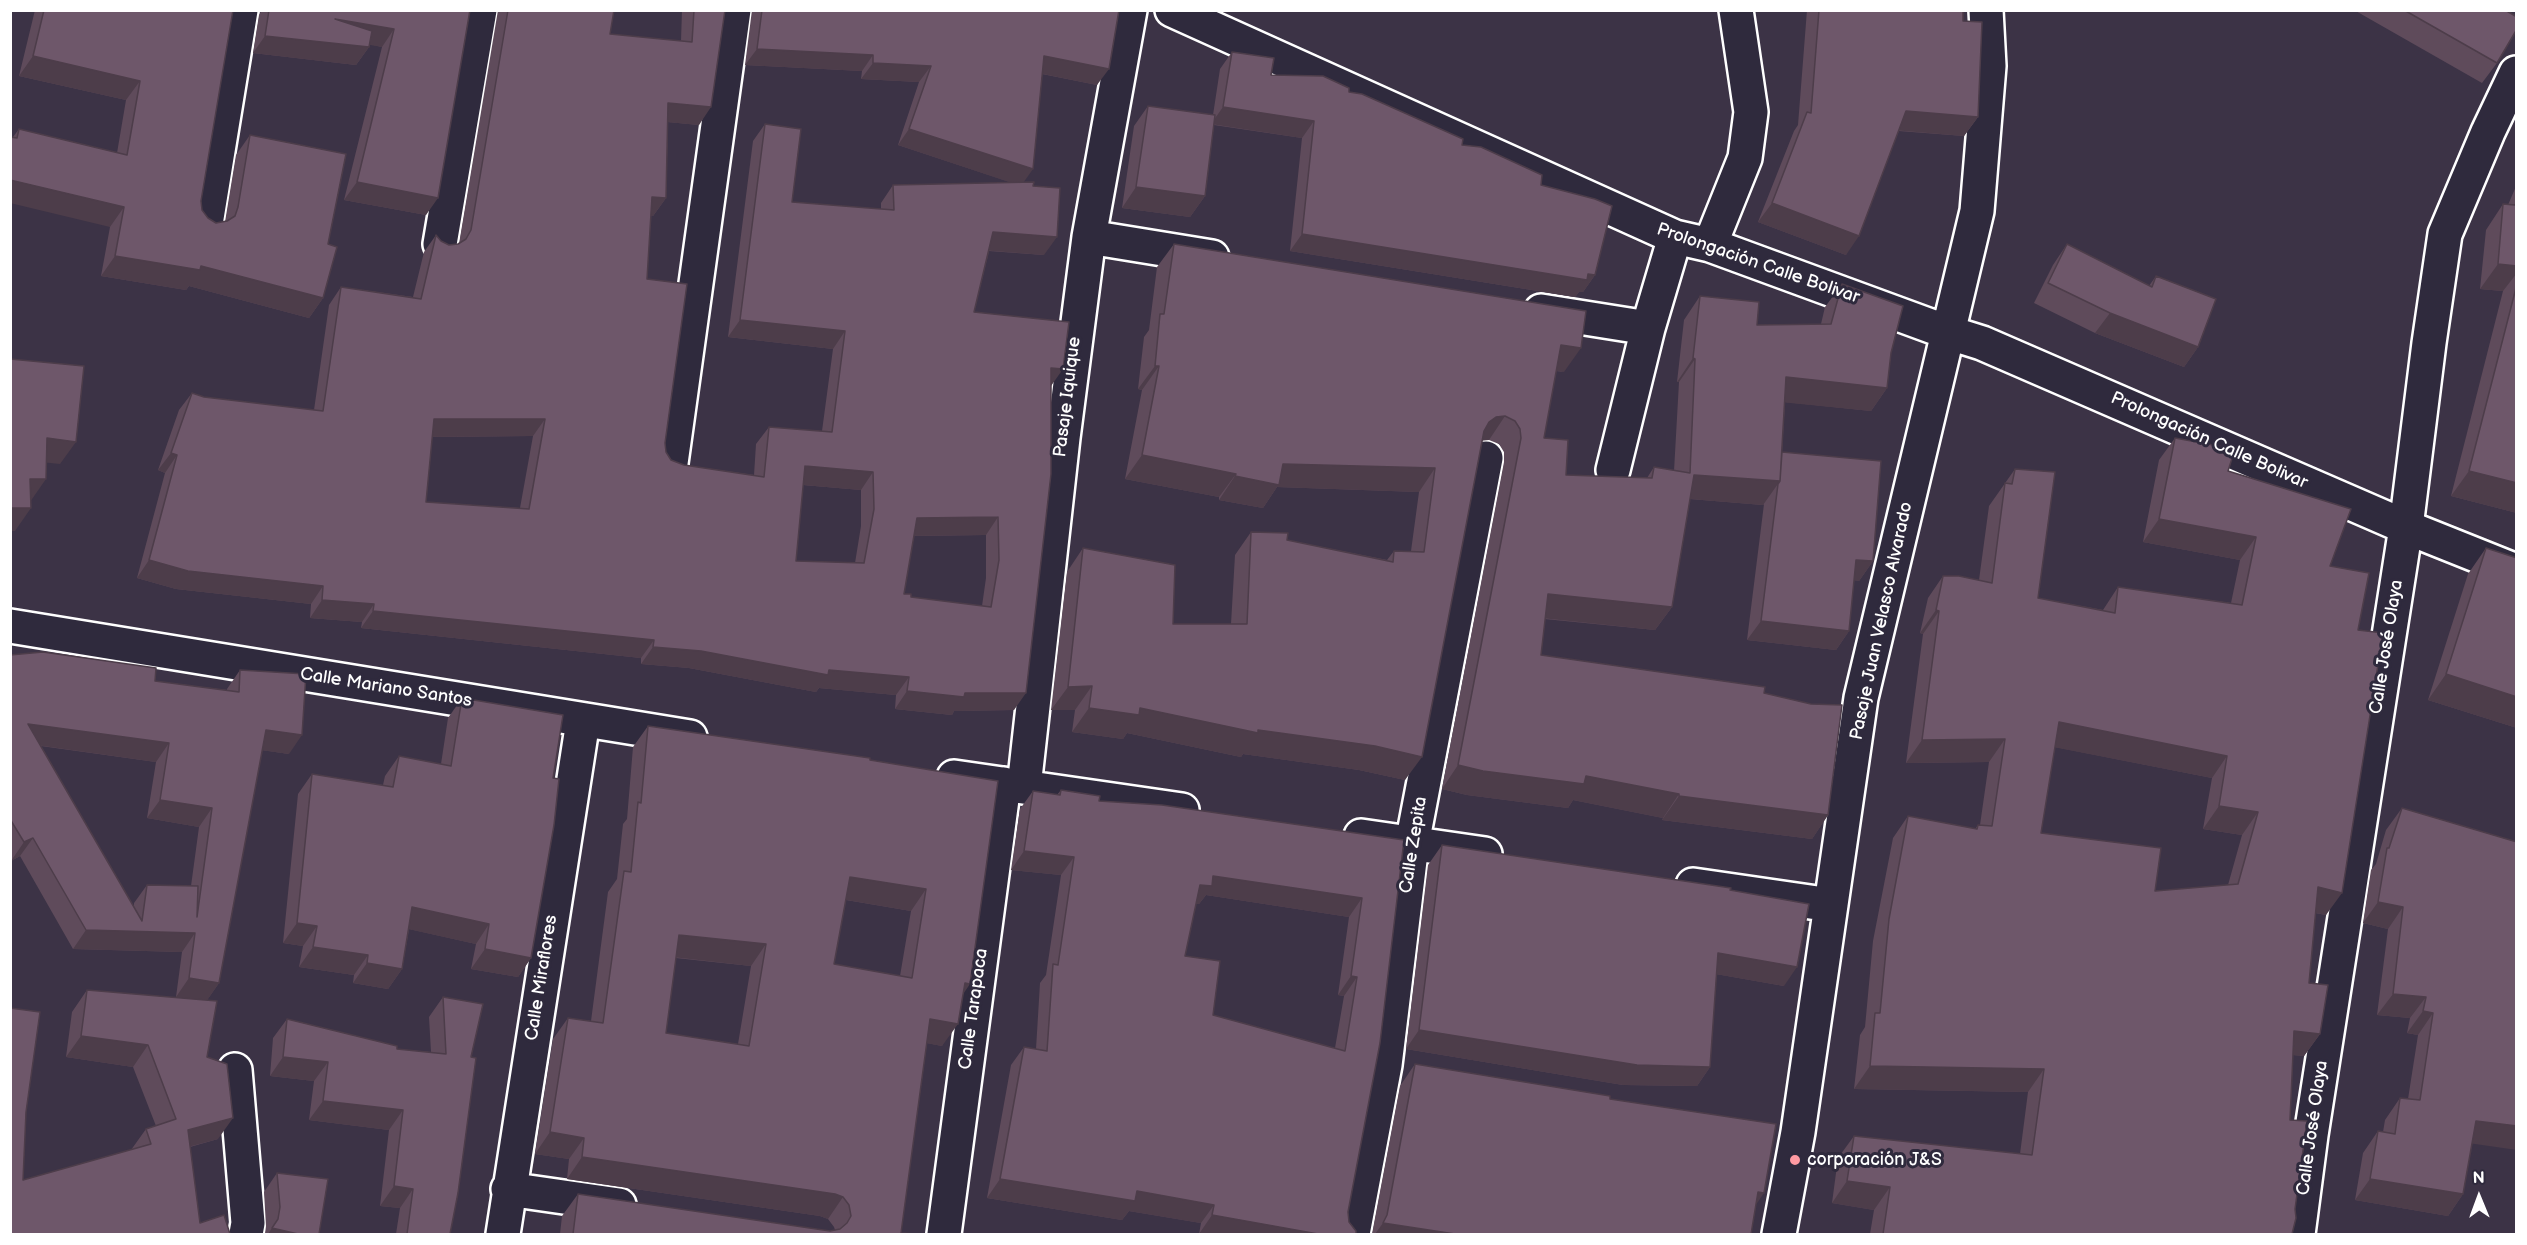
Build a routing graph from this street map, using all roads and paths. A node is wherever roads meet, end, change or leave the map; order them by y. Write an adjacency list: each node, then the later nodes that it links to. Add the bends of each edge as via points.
1 (241, 10): 9 (street)
2 (480, 10): 12 (street)
3 (734, 10): 19 (street)
4 (1130, 10): 10 (street, Pasaje Iquique)
5 (1172, 10): 11 (street, Prolongación Calle Bolivar)
6 (1736, 10): 13 (street, via 1750,112 1748,135 1745,158)
7 (1986, 10): 17 (street, Pasaje Juan Velasco Alvarado, via 1989,66 1977,211)
8 (2517, 73): 21 (street, Calle José Olaya, via 2445,234)
9 (206, 224)
10 (1089, 237): 14 (street); 27 (street, Pasaje Iquique)
11 (1675, 237): 13 (street, Prolongación Calle Bolivar); 16 (street)
12 (440, 244)
13 (1710, 245): 17 (street, Prolongación Calle Bolivar)
14 (1242, 262)
15 (1510, 306): 16 (street)
16 (1648, 328): 20 (street)
17 (1947, 332): 21 (street, Prolongación Calle Bolivar, via 1982,343); 33 (street, Pasaje Juan Velasco Alvarado, via 1861,698)
18 (1486, 458): 30 (street, Calle Zepita)
19 (671, 463)
20 (1613, 470)
21 (2406, 527): 22 (street, Prolongación Calle Bolivar); 42 (street, Calle José Olaya)
22 (2517, 571)
23 (10, 626): 24 (street, Calle Mariano Santos)
24 (583, 721): 25 (street, Calle Mariano Santos); 35 (street, Calle Miraflores)
25 (723, 742)
26 (922, 772): 27 (street)
27 (1014, 786): 28 (street); 39 (street, Calle Tarapaca)
28 (1212, 814)
29 (1330, 831): 30 (street)
30 (1412, 843): 31 (street); 40 (street, Calle Zepita, via 1397,1067)
31 (1517, 859)
32 (1668, 881): 33 (street)
33 (1831, 905): 41 (street, Pasaje Juan Velasco Alvarado, via 1786,1130)
34 (235, 1070): 37 (street)
35 (508, 1189): 36 (street); 38 (street, Calle Miraflores)
36 (646, 1209)
37 (246, 1234)
38 (503, 1234)
39 (944, 1234)
40 (1353, 1234)
41 (1779, 1234)
42 (2298, 1234)

